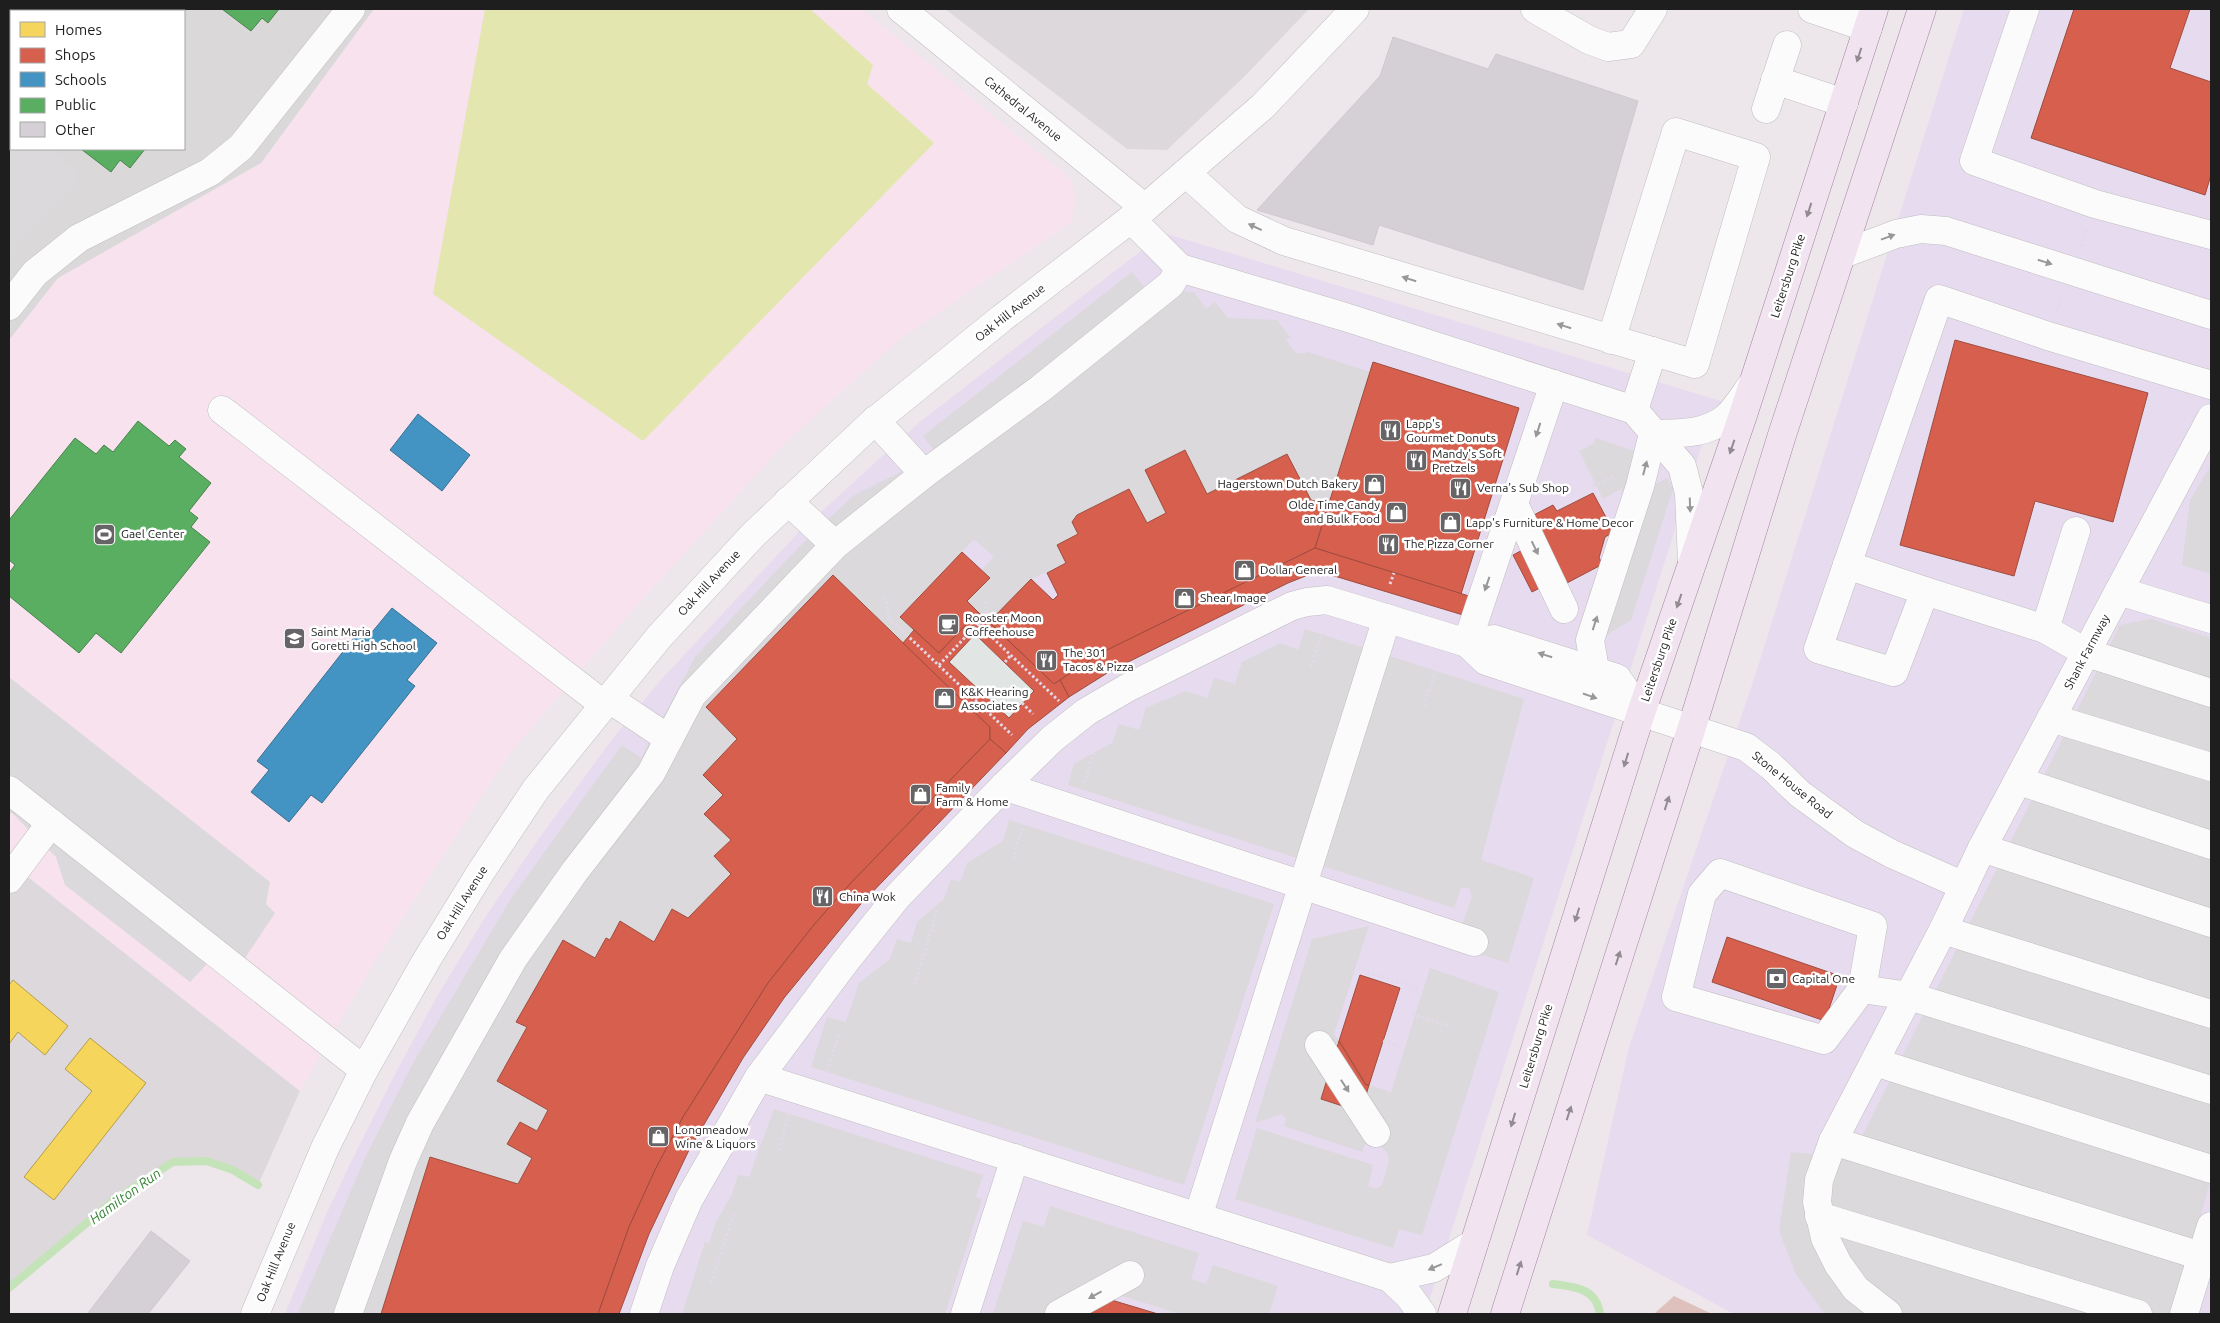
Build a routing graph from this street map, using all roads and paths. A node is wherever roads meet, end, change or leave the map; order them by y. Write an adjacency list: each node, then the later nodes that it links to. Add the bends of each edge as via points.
1 (350, 9): 19 (street, via 241,147 210,172 79,238 35,273)
2 (901, 9): 15 (street, Cathedral Avenue)
3 (1355, 9): 14 (street, Oak Hill Avenue, via 1263,106)
4 (1535, 9): 5 (street, via 1589,40 1608,47 1631,44)
5 (1653, 9)
6 (1812, 9): 9 (street)
7 (1922, 9): 17 (main road)
8 (2024, 9): 16 (street, via 1974,161 2095,204)
9 (1871, 18): 12 (main road, Leitersburg Pike, one-way to 12)
10 (1787, 45): 11 (street)
11 (1775, 80): 12 (street); 13 (street)
12 (1844, 102): 24 (main road, Leitersburg Pike, one-way to 24)
13 (1766, 109)
14 (1186, 173): 15 (street, Oak Hill Avenue); 21 (street, one-way to 14, via 1284,241 1237,219)
15 (1138, 214): 18 (street, Cathedral Avenue); 29 (street, Oak Hill Avenue)
16 (2211, 234)
17 (1843, 254): 20 (street, one-way to 20, via 1921,228 1946,231); 70 (main road, via 1782,435)
18 (1180, 268): 23 (street); 31 (street, via 1174,281 1040,389)
19 (9, 306)
20 (2211, 315)
21 (1611, 340): 22 (street); 22 (street, via 1676,132 1756,157 1695,364)
22 (1653, 351): 27 (street)
23 (1554, 384): 27 (street); 33 (street, one-way to 33)
24 (1753, 384): 30 (street, via 1727,417 1709,428 1692,433); 36 (main road, Leitersburg Pike, one-way to 36)
25 (2211, 385): 37 (street, via 1939,299)
26 (222, 410): 63 (street)
27 (1634, 410): 30 (street)
28 (2211, 418): 41 (street, Shank Farmway)
29 (875, 420): 31 (street); 32 (street, Oak Hill Avenue)
30 (1653, 434): 36 (street, one-way to 36, via 1674,454 1686,474 1690,494); 59 (street, one-way to 30, via 1590,640 1640,486)
31 (924, 474): 35 (street)
32 (788, 501): 35 (street); 63 (street, Oak Hill Avenue, via 658,637)
33 (1514, 504): 44 (street, one-way to 44); 50 (street, one-way to 50)
34 (2076, 531): 48 (street)
35 (835, 545): 72 (street, via 698,687)
36 (1692, 563): 66 (main road, Leitersburg Pike, one-way to 66)
37 (1847, 565): 40 (street); 40 (street, via 1818,649 1894,672)
38 (1394, 573): 39 (path)
39 (1390, 584)
40 (1925, 591): 48 (street)
41 (2119, 591): 46 (street); 53 (street, Shank Farmway)
42 (885, 597): 57 (path, via 890,618)
43 (986, 601): 47 (path, via 986,615)
44 (1564, 609)
45 (1387, 618): 50 (street); 68 (street, via 1331,600 1301,603 1127,688); 85 (street)
46 (2211, 619)
47 (978, 624): 51 (path); 54 (path)
48 (2045, 629): 53 (street)
49 (1322, 634): 58 (path)
50 (1467, 642): 59 (street, one-way to 50, via 1494,639); 66 (street, Stone House Road, one-way to 66, via 1486,662)
51 (959, 644): 52 (path); 57 (path)
52 (962, 647)
53 (2087, 653): 61 (street); 69 (street, Shank Farmway)
54 (1011, 655): 55 (path); 68 (path)
55 (1004, 662)
56 (1439, 662): 65 (path)
57 (939, 665): 62 (path)
58 (1311, 667)
59 (1595, 670): 66 (street, via 1617,678)
60 (979, 690): 62 (path)
61 (2211, 692)
62 (972, 697): 71 (path)
63 (606, 701): 72 (street); 104 (street, Oak Hill Avenue, via 536,789 482,870)
64 (1022, 704): 67 (path)
65 (1424, 706)
66 (1641, 713): 70 (street, Stone House Road); 118 (main road, Leitersburg Pike, one-way to 118)
67 (1033, 714)
68 (1078, 718): 76 (street)
69 (2051, 718): 74 (street); 75 (street, Shank Farmway)
70 (1691, 730): 86 (street, Stone House Road, via 1746,748 1771,766 1800,794 1855,834); 130 (main road, one-way to 70)
71 (1012, 735)
72 (669, 739): 124 (street, via 651,773 575,871 513,959 420,1123 403,1161)
73 (1094, 753): 78 (path)
74 (2211, 767)
75 (2019, 781): 81 (street); 82 (street, Shank Farmway)
76 (1004, 786): 85 (street); 106 (street, via 884,912)
77 (9, 790): 79 (street)
78 (1082, 790)
79 (51, 823): 84 (street); 104 (street)
80 (1023, 825): 83 (path)
81 (2211, 845)
82 (1982, 848): 86 (street, Shank Farmway); 88 (street)
83 (1013, 859)
84 (9, 879)
85 (1303, 886): 90 (street); 116 (street)
86 (1964, 886): 89 (street, Shank Farmway)
87 (937, 910): 92 (path)
88 (2211, 923)
89 (1943, 930): 95 (street, Shank Farmway); 97 (street)
90 (1474, 942)
91 (1358, 969): 93 (path)
92 (915, 984)
93 (1419, 988)
94 (1862, 989): 94 (street, via 1824,1040 1676,997 1702,894 1720,873 1874,926); 95 (street)
95 (1909, 996): 103 (street, Shank Farmway); 107 (street)
96 (1412, 1014): 98 (path)
97 (2211, 1014)
98 (1449, 1026)
99 (839, 1034): 105 (path)
100 (1383, 1041): 102 (path)
101 (1319, 1045): 109 (street, one-way to 109)
102 (1402, 1047)
103 (1875, 1062): 110 (street, Shank Farmway); 113 (street)
104 (364, 1070): 123 (street, Oak Hill Avenue, via 322,1156)
105 (827, 1072)
106 (759, 1077): 112 (street); 125 (street, via 689,1199 660,1266)
107 (2211, 1090)
108 (789, 1114): 111 (path)
109 (1376, 1134)
110 (1833, 1142): 115 (street, Shank Farmway, via 1819,1180); 119 (street)
111 (779, 1150)
112 (1015, 1158): 116 (street); 126 (street)
113 (2211, 1169)
114 (734, 1214): 122 (path)
115 (1819, 1216): 131 (street, Shank Farmway, via 1838,1264 1856,1289); 132 (street)
116 (1198, 1217): 121 (street)
117 (2211, 1226): 119 (street)
118 (1474, 1243): 121 (street, one-way to 121, via 1434,1268); 129 (main road, Leitersburg Pike)
119 (2201, 1256): 133 (street)
120 (1130, 1275): 127 (street, one-way to 127)
121 (1390, 1278): 128 (street)
122 (711, 1283)
123 (255, 1314)
124 (348, 1314)
125 (644, 1314)
126 (965, 1314)
127 (1059, 1314)
128 (1422, 1314)
129 (1452, 1314)
130 (1504, 1314)
131 (1888, 1314)
132 (2138, 1314)
133 (2184, 1314)

